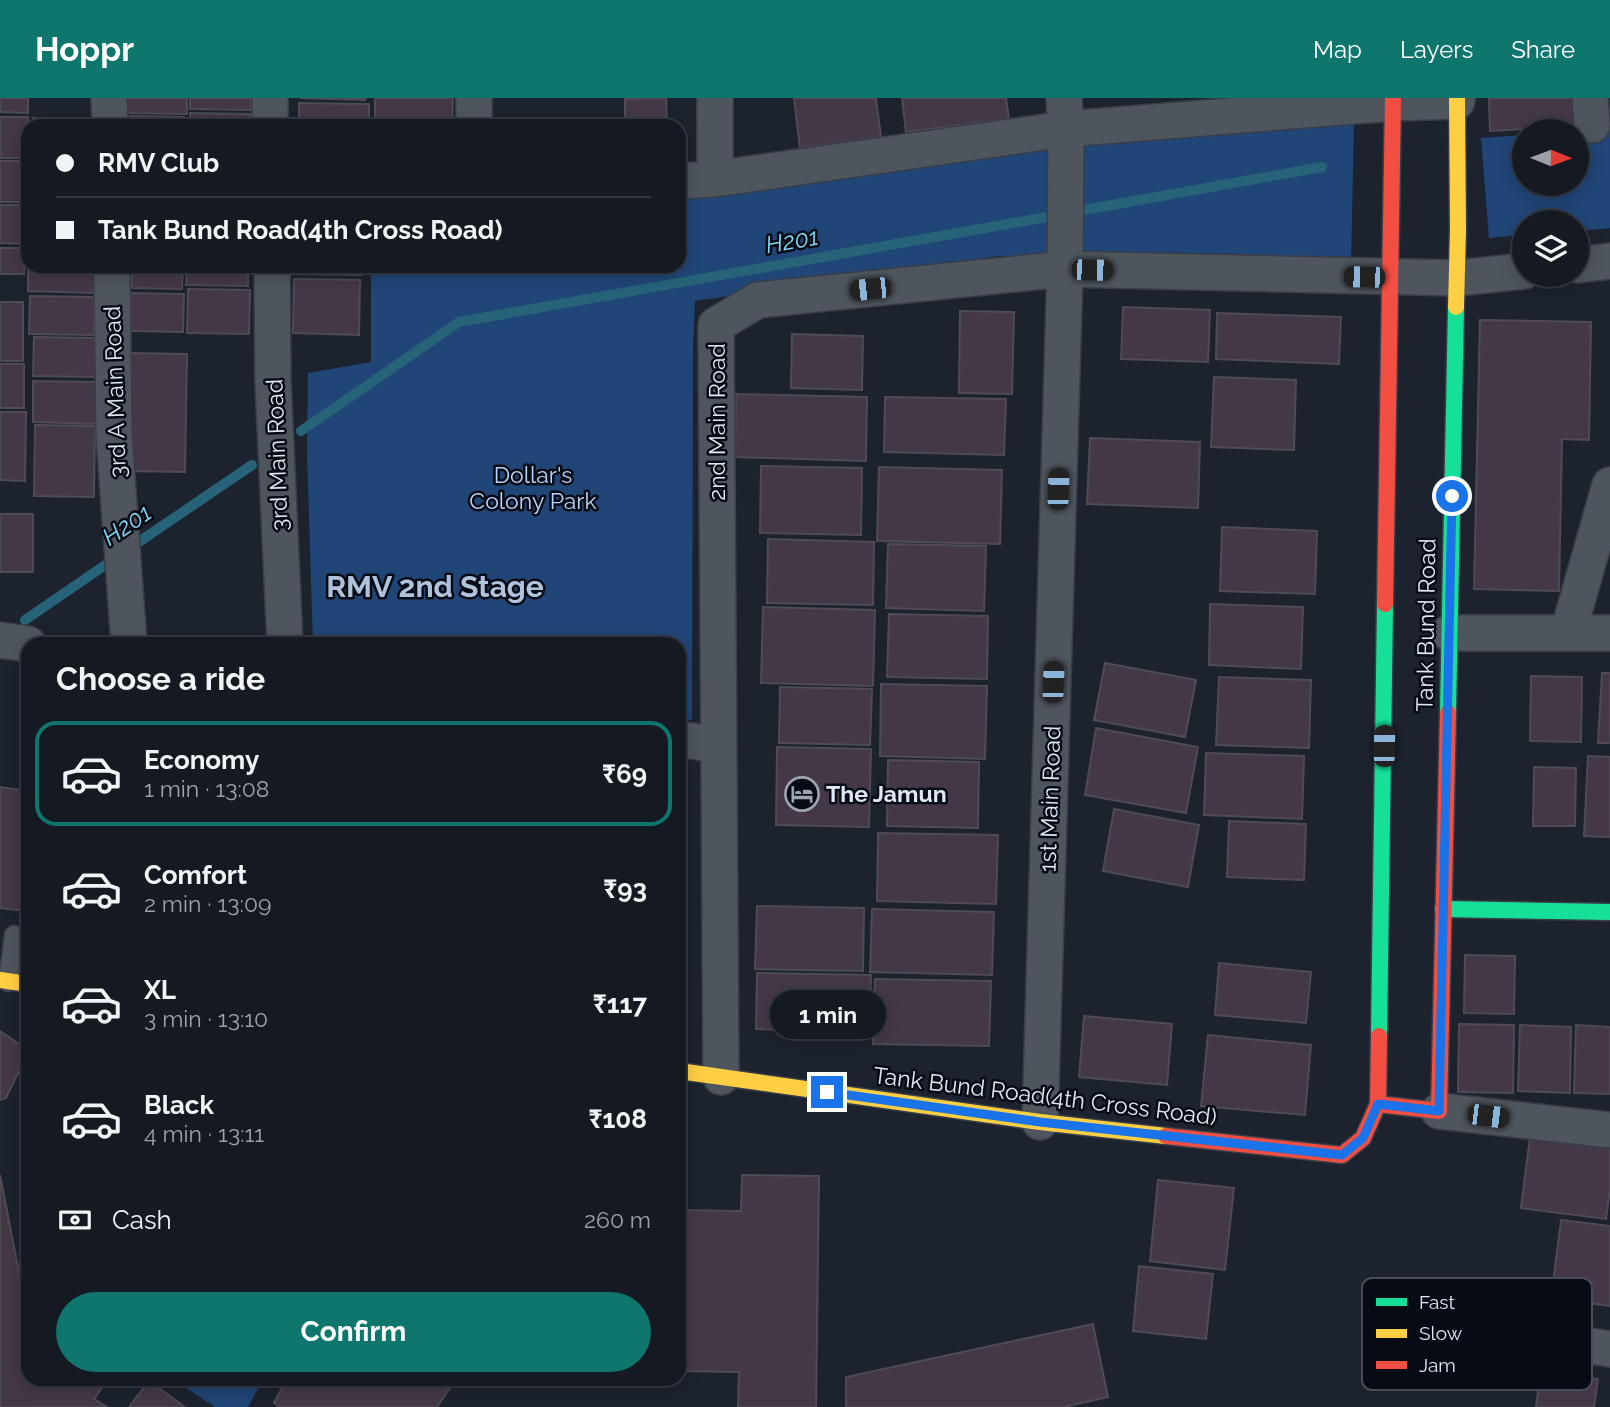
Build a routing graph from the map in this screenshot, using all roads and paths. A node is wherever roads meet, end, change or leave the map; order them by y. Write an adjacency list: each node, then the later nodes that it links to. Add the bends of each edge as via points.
1 (109, 98): 7 (street)
2 (270, 98): 8 (street)
3 (474, 98): 9 (street)
4 (715, 98): 11 (street)
5 (1457, 99): 6 (street); 16 (street, Tank Bund Road)
6 (1393, 100): 10 (street); 20 (street, Tank Bund Road)
7 (110, 119)
8 (270, 119)
9 (474, 119)
10 (1065, 128): 11 (street); 13 (street, 1st Main Road)
11 (715, 179): 12 (street)
12 (686, 181)
13 (1065, 261): 20 (street, 2nd Main Road); 30 (street, 2nd Main Road, via 758,300 716,325); 39 (street, 1st Main Road)
14 (1610, 261): 15 (street)
15 (1589, 264)
16 (1457, 270): 17 (street); 20 (street); 22 (street, Tank Bund Road)
17 (1512, 271)
18 (112, 273): 25 (street, 3rd A Main Road, via 114,435)
19 (272, 273): 26 (street, 3rd Main Road)
20 (1391, 277): 37 (street, Tank Bund Road)
21 (1610, 485): 23 (street)
22 (1449, 633): 23 (street); 31 (street, Tank Bund Road)
23 (1568, 633): 24 (street)
24 (1610, 633)
25 (129, 637)
26 (285, 637)
27 (0, 640): 28 (street)
28 (21, 643)
29 (686, 740): 30 (street)
30 (719, 745): 36 (street, 2nd Main Road)
31 (1443, 909): 32 (street); 38 (street, Tank Bund Road)
32 (1610, 912)
33 (14, 935): 34 (lane)
34 (4, 981)
35 (686, 1072): 36 (street, Tank Bund Road(4th Cross Road))
36 (721, 1077): 39 (street, Tank Bund Road(4th Cross Road))
37 (1378, 1104): 38 (street); 39 (street, Tank Bund Road(4th Cross Road), via 1363,1138 1342,1155)
38 (1439, 1111): 40 (street)
39 (1040, 1122)
40 (1610, 1130)
41 (1592, 1346): 42 (street)
42 (1610, 1349)

